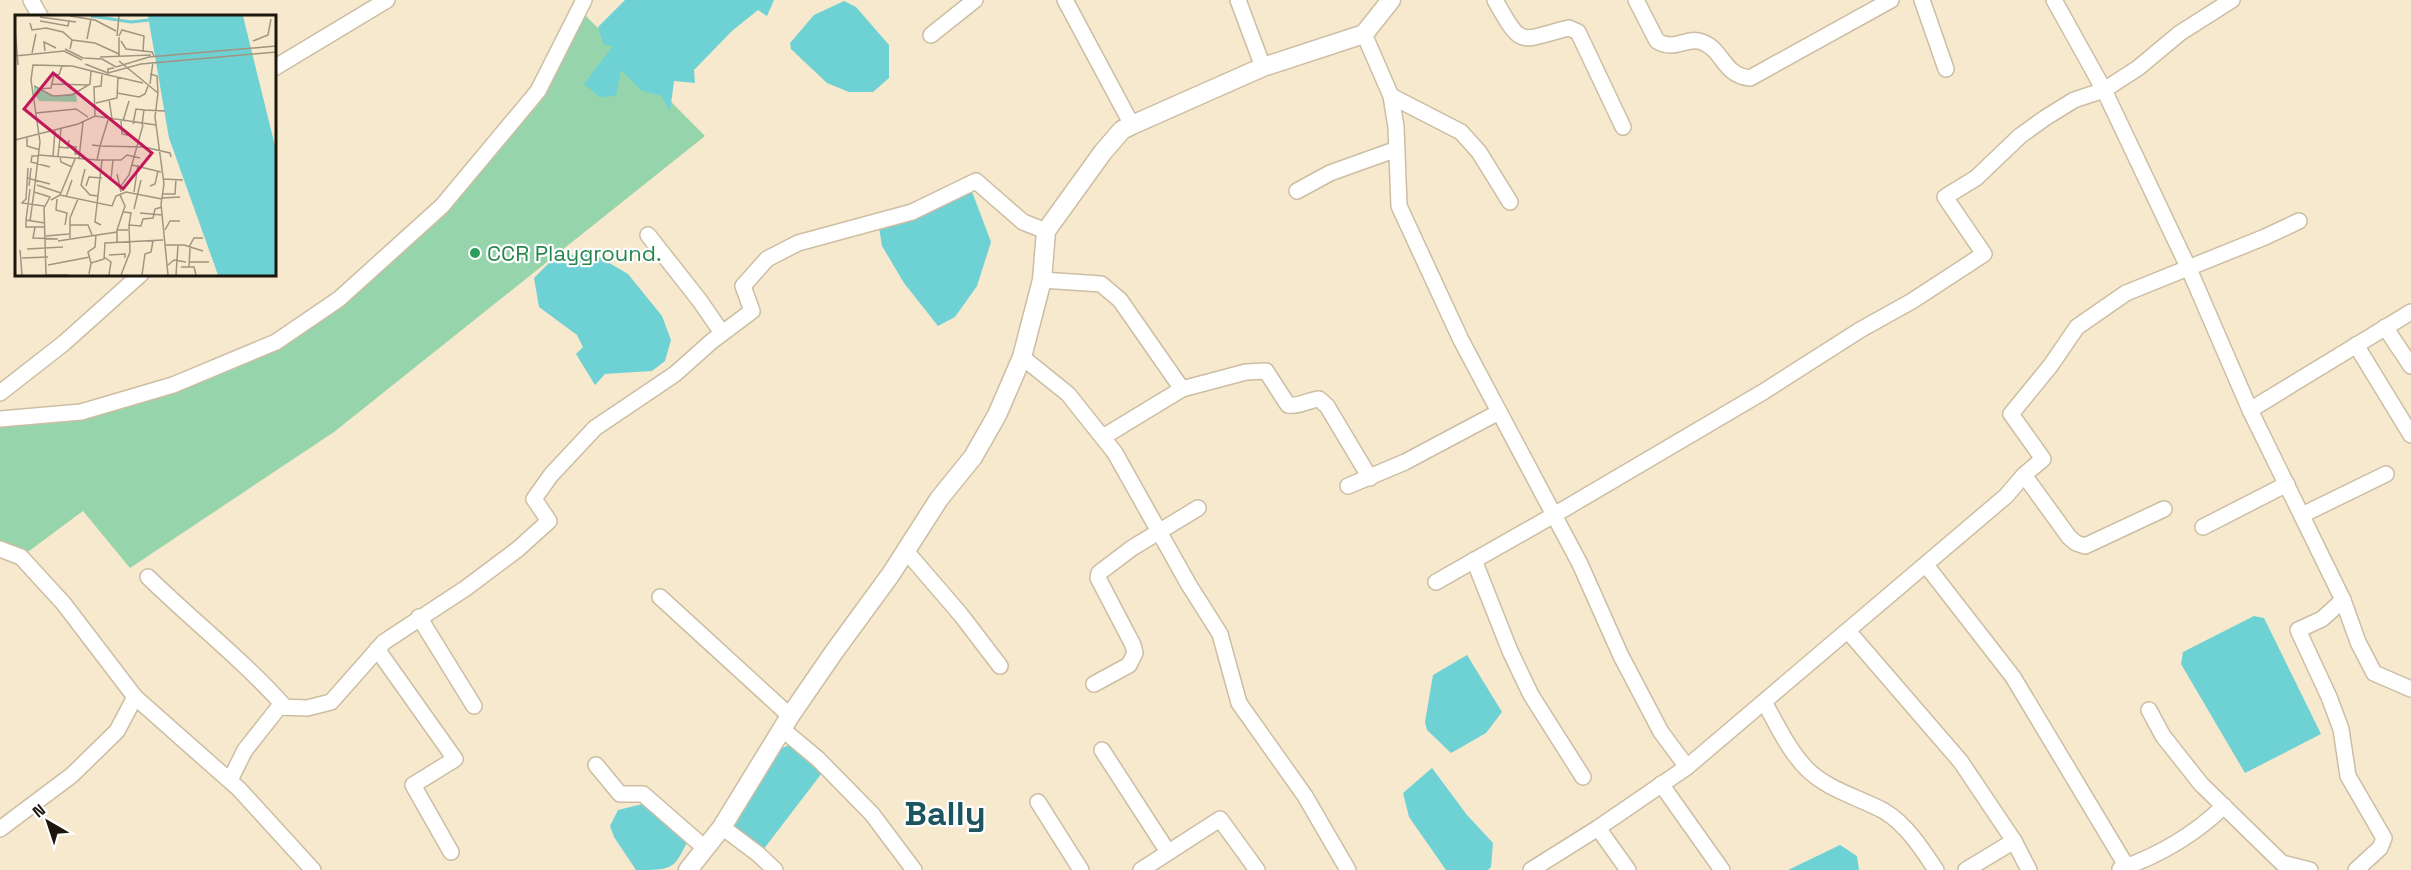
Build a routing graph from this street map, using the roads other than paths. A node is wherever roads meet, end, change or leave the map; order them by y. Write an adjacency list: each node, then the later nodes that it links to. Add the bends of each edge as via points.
1 (31, 0): 14 (street)
2 (387, 0): 17 (street)
3 (584, 0): 43 (street, via 538,91 442,206 339,299 276,342 173,385 81,412)
4 (975, 0): 16 (street)
5 (1065, 0): 22 (street)
6 (1238, 0): 18 (street)
7 (1390, 0): 15 (street)
8 (1496, 0): 23 (street, via 1520,37 1535,39 1569,28 1578,32)
9 (1636, 0): 10 (street, via 1657,41 1671,47 1699,40 1730,71 1750,78)
10 (1891, 0)
11 (1922, 0): 19 (street)
12 (2054, 0): 20 (street)
13 (2232, 0): 20 (street)
14 (39, 15)
15 (1364, 34): 18 (street); 21 (street)
16 (931, 35)
17 (276, 67)
18 (1263, 67): 22 (street)
19 (1946, 69)
20 (2104, 90): 30 (street); 53 (street, via 2074,100 2045,118 1976,178 1945,197 1984,254 1763,392)
21 (1391, 96): 24 (street); 26 (street, via 1461,132 1479,152)
22 (1132, 125): 28 (street, via 1102,152)
23 (1623, 127)
24 (1397, 149): 25 (street, via 1330,173); 42 (street, via 1399,206)
25 (1297, 191)
26 (1510, 202)
27 (2300, 220): 30 (street)
28 (1046, 231): 32 (street); 35 (street, via 1023,222 976,181 912,212 798,243 767,259 743,286 752,310)
29 (648, 235): 35 (street)
30 (2189, 269): 41 (street); 47 (street, via 2126,293 2077,327 2011,414 2043,459)
31 (139, 276): 40 (street, via 64,343)
32 (1042, 280): 37 (street); 39 (street, via 1101,284 1110,290)
33 (2411, 312): 34 (street)
34 (2385, 327): 36 (street); 38 (street)
35 (722, 333): 65 (street, via 675,374 595,428 558,467 534,499 549,521 474,582)
36 (2356, 345): 41 (street); 44 (street)
37 (1022, 357): 45 (street, via 1068,394); 58 (street, via 997,415 973,457 939,498)
38 (2411, 366)
39 (1182, 389): 45 (street); 48 (street, via 1246,372 1266,371 1288,405 1319,399 1327,406)
40 (0, 393)
41 (2250, 410): 49 (street)
42 (1499, 412): 48 (street); 53 (street)
43 (0, 419)
44 (2411, 435)
45 (1102, 436): 56 (street)
46 (2386, 474): 54 (street)
47 (2024, 475): 52 (street, via 2068,537 2085,546); 60 (street, via 2006,496)
48 (1370, 478): 50 (street)
49 (2287, 484): 54 (street); 55 (street)
50 (1348, 486)
51 (1198, 508): 56 (street)
52 (2164, 509)
53 (1554, 515): 59 (street); 79 (street, via 1661,732)
54 (2302, 515): 64 (street)
55 (2203, 527)
56 (1160, 532): 69 (street, via 1099,573 1098,579 1135,653 1129,665); 100 (street, via 1220,634 1239,703 1305,796)
57 (0, 549): 71 (street, via 21,557 64,604)
58 (906, 550): 68 (street); 76 (street)
59 (1474, 560): 62 (street); 80 (street, via 1531,695)
60 (1926, 565): 66 (street); 92 (street, via 2013,677)
61 (148, 577): 74 (street, via 259,678)
62 (1436, 582)
63 (660, 597): 76 (street)
64 (2343, 600): 70 (street, via 2374,673); 108 (street, via 2322,619 2298,630 2341,729 2348,776 2384,837 2380,848)
65 (419, 618): 67 (street); 73 (street)
66 (1848, 631): 72 (street); 88 (street, via 1961,762)
67 (377, 649): 74 (street, via 331,702 307,708); 90 (street, via 455,759 413,785)
68 (1000, 666)
69 (1094, 684)
70 (2411, 689)
71 (135, 697): 81 (street); 87 (street, via 117,731 72,775)
72 (1764, 702): 79 (street); 104 (street, via 1806,768 1821,781 1900,823)
73 (474, 706)
74 (285, 707): 81 (street, via 279,706 246,750)
75 (2149, 710): 84 (street, via 2169,744)
76 (786, 722): 85 (street); 96 (street, via 872,814)
77 (1102, 750): 91 (street)
78 (596, 765): 89 (street, via 620,794 643,794)
79 (1687, 767): 82 (street)
80 (1583, 777)
81 (230, 780): 93 (street)
82 (1661, 784): 86 (street); 103 (street)
83 (1038, 802): 97 (street)
84 (2224, 807): 92 (street, via 2167,850); 107 (street, via 2282,863)
85 (722, 827): 89 (street); 95 (street)
86 (1598, 828): 101 (street); 102 (street)
87 (0, 830)
88 (2014, 841): 105 (street); 106 (street)
89 (706, 849): 94 (street)
90 (451, 852)
91 (1168, 852): 98 (street); 99 (street, via 1220,819)
92 (2123, 868)
93 (313, 870)
94 (688, 870)
95 (775, 870)
96 (914, 870)
97 (1081, 870)
98 (1141, 870)
99 (1257, 870)
100 (1348, 870)
101 (1531, 870)
102 (1628, 870)
103 (1722, 870)
104 (1936, 870)
105 (1966, 870)
106 (2029, 870)
107 (2310, 870)
108 (2356, 870)

